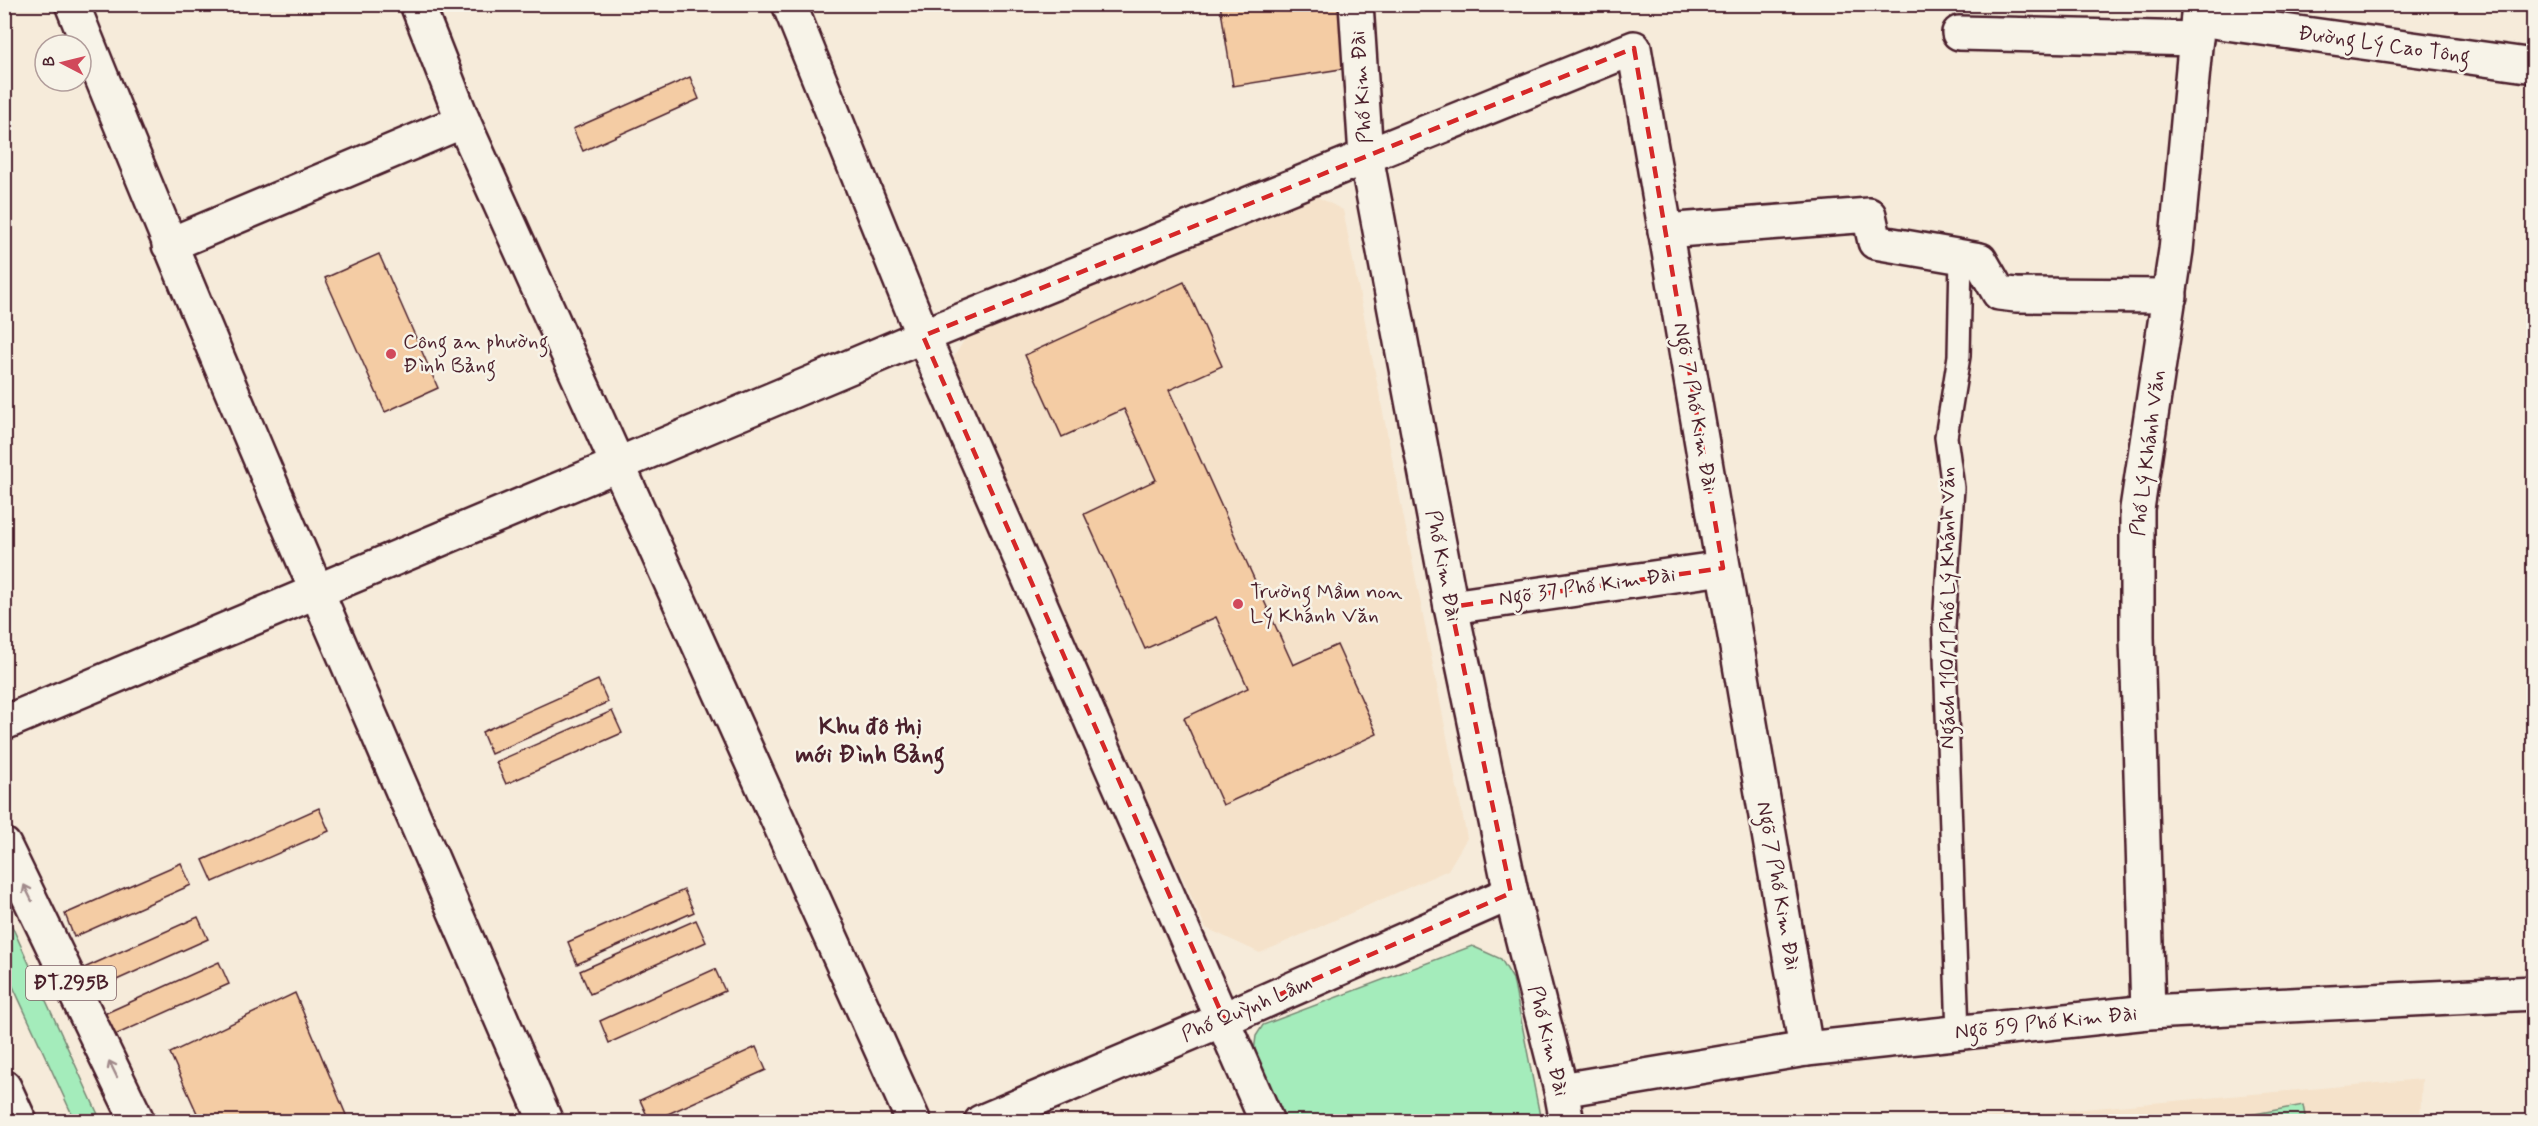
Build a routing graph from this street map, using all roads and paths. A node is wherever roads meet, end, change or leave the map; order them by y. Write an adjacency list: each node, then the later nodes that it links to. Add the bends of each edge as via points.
1 (72, 4): 11 (street)
2 (417, 4): 8 (street)
3 (789, 4): 14 (street)
4 (1356, 4): 9 (street, Phố Kim Đài)
5 (2198, 21): 6 (street, Đường Lý Cao Tông); 7 (street, Đường Lý Cao Tông); 13 (street, Phố Lý Khánh Văn)
6 (1959, 33)
7 (2534, 66)
8 (463, 121): 11 (street); 15 (street)
9 (1366, 156): 10 (street, Ngõ 7 Phố Kim Đài, via 1634,48); 14 (street); 18 (street, Phố Kim Đài)
10 (1665, 231): 12 (street, via 1869,215 1875,242); 16 (street, Ngõ 7 Phố Kim Đài)
11 (169, 245): 17 (street)
12 (1961, 256): 13 (street, via 1980,260 1999,293); 25 (lane, Ngách 110/1 Phố Lý Khánh Văn, via 1959,356 1946,437 1953,488 1944,626)
13 (2170, 296): 23 (street, Phố Lý Khánh Văn, via 2137,509)
14 (923, 336): 15 (street); 24 (street)
15 (617, 465): 17 (street); 32 (street)
16 (1723, 568): 18 (street, Ngõ 37 Phố Kim Đài); 26 (street, Ngõ 7 Phố Kim Đài)
17 (315, 591): 19 (street); 31 (street)
18 (1451, 607): 21 (street, Phố Kim Đài)
19 (4, 723)
20 (4, 844): 30 (street, ĐT.295B, one-way to 20)
21 (1511, 893): 24 (street, Phố Quỳnh Lâm); 28 (street, Phố Kim Đài)
22 (2534, 993): 23 (street, Ngõ 59 Phố Kim Đài)
23 (2148, 1012): 25 (street, Ngõ 59 Phố Kim Đài)
24 (1224, 1019): 33 (street, Phố Quỳnh Lâm); 34 (street)
25 (1958, 1033): 26 (street, Ngõ 59 Phố Kim Đài)
26 (1806, 1050): 28 (street, Ngõ 59 Phố Kim Đài)
27 (4, 1087): 29 (street)
28 (1561, 1090): 35 (street, Phố Kim Đài)
29 (20, 1122)
30 (138, 1122)
31 (546, 1122)
32 (914, 1122)
33 (981, 1122)
34 (1267, 1122)
35 (1567, 1122)

